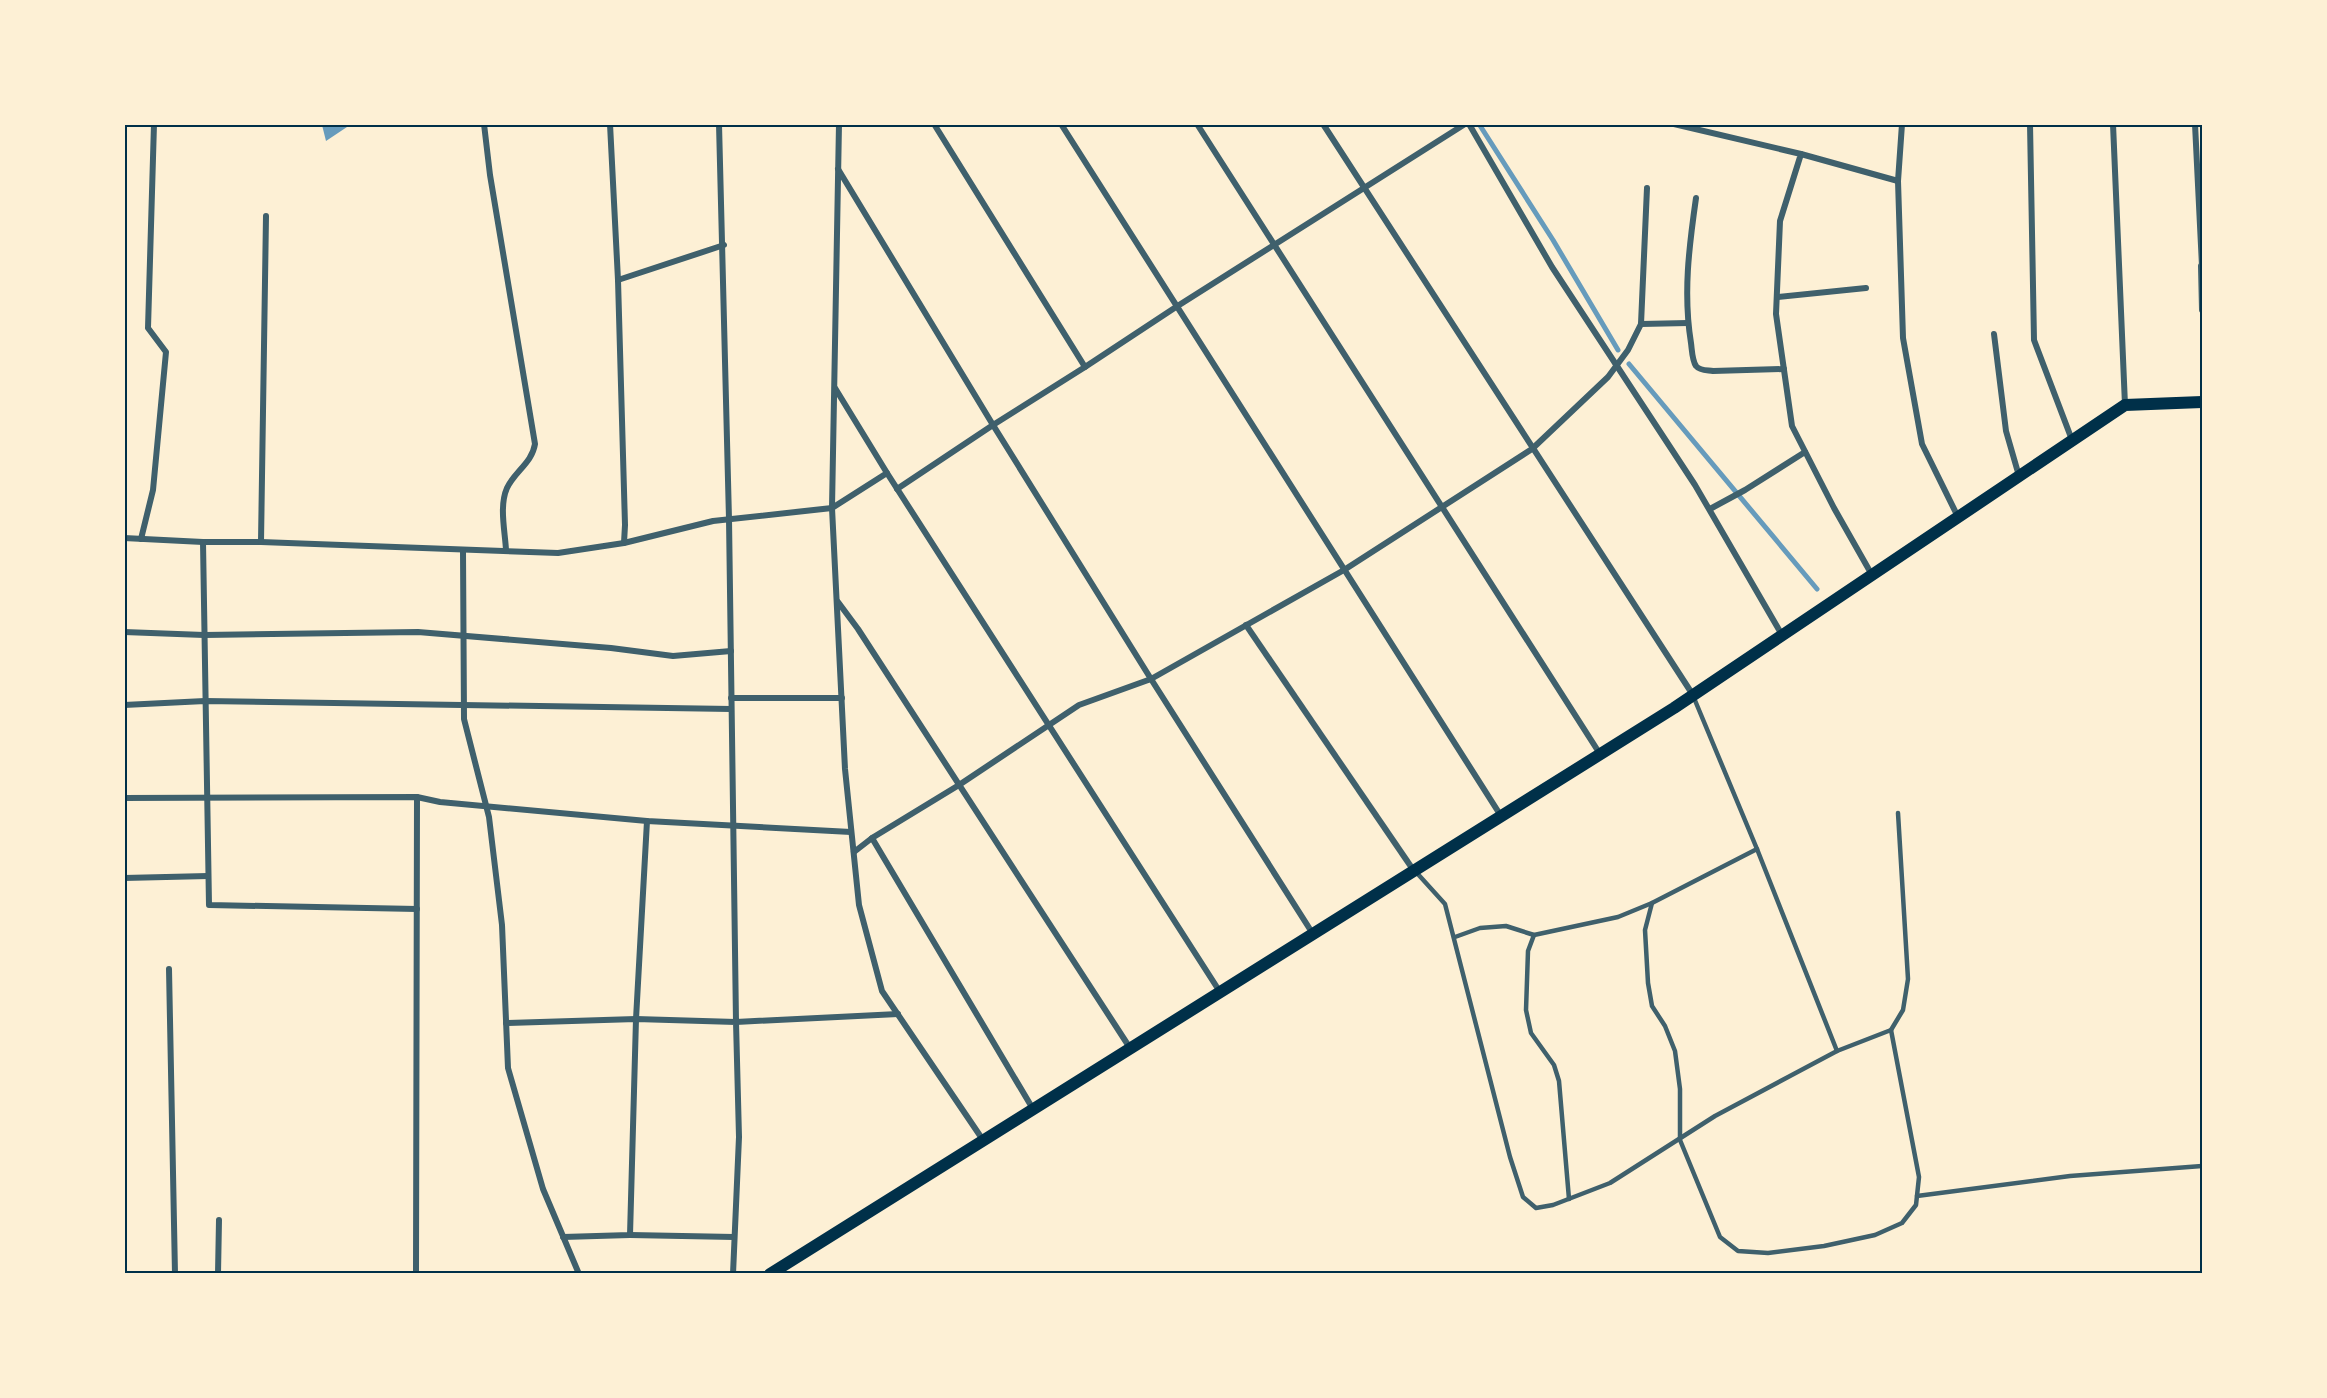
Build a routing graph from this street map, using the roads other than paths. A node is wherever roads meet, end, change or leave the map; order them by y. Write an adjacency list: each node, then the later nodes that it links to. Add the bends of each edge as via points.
1 (154, 124): 53 (street, via 148,328 166,352 153,490)
2 (484, 124): 57 (street, via 535,444 534,453 507,489 503,506)
3 (610, 124): 26 (street)
4 (719, 124): 24 (street)
5 (839, 124): 17 (street)
6 (933, 124): 34 (street)
7 (1061, 124): 29 (street)
8 (1197, 124): 23 (street)
9 (1323, 124): 19 (street)
10 (1467, 124): 19 (street); 35 (street)
11 (1674, 124): 16 (street)
12 (1902, 124): 18 (street)
13 (2030, 124): 41 (street, via 2034,340)
14 (2113, 124): 39 (street)
15 (2194, 124): 25 (street)
16 (1801, 154): 18 (street); 28 (street, via 1780,221)
17 (838, 170): 37 (street); 40 (street)
18 (1899, 182): 50 (street, via 1903,338 1922,444)
19 (1363, 188): 23 (street); 42 (street)
20 (1647, 188): 32 (street)
21 (1696, 198): 31 (street, via 1687,257)
22 (267, 216): 55 (street)
23 (1275, 244): 29 (street); 47 (street)
24 (723, 245): 26 (street); 51 (street)
25 (2202, 266): 30 (street)
26 (618, 280): 56 (street)
27 (1866, 288): 28 (street)
28 (1777, 297): 36 (street)
29 (1176, 307): 34 (street); 59 (street)
30 (2202, 310)
31 (1688, 323): 32 (street); 36 (street, via 1692,356 1696,367 1702,370)
32 (1641, 324): 35 (street)
33 (1994, 334): 45 (street, via 2006,431)
34 (1085, 367): 40 (street)
35 (1617, 367): 42 (street); 49 (street)
36 (1784, 369): 43 (street, via 1792,426)
37 (834, 387): 44 (street); 48 (street)
38 (2202, 402): 39 (main road)
39 (2125, 405): 41 (main road)
40 (993, 424): 46 (street); 68 (street)
41 (2072, 440): 45 (main road)
42 (1532, 449): 47 (street); 69 (street)
43 (1805, 452): 49 (street); 60 (street)
44 (887, 473): 46 (street); 48 (street)
45 (2019, 476): 50 (main road)
46 (897, 489): 76 (street)
47 (1442, 506): 59 (street); 77 (street)
48 (832, 508): 51 (street); 61 (street)
49 (1710, 509): 65 (street)
50 (1958, 517): 60 (main road)
51 (729, 519): 56 (street); 67 (street)
52 (124, 538): 53 (street)
53 (141, 539): 54 (street)
54 (202, 542): 55 (street); 64 (street)
55 (261, 542): 58 (street)
56 (624, 543): 57 (street, via 558,553)
57 (506, 550): 58 (street)
58 (463, 551): 66 (street)
59 (1344, 570): 62 (street); 84 (street)
60 (1872, 575): 65 (main road)
61 (837, 601): 71 (street); 78 (street)
62 (1246, 625): 68 (street); 91 (street)
63 (124, 632): 64 (street)
64 (204, 634): 66 (street, via 418,632); 72 (street)
65 (1782, 635): 69 (main road)
66 (464, 636): 67 (street, via 673,656); 73 (street)
67 (731, 651): 70 (street)
68 (1151, 679): 76 (street, via 1079,705); 96 (street)
69 (1693, 695): 77 (main road); 89 (lane)
70 (731, 698): 71 (street); 75 (street)
71 (842, 699): 87 (street)
72 (205, 701): 73 (street); 74 (street); 79 (street)
73 (464, 704): 75 (street); 82 (street)
74 (124, 705)
75 (731, 710): 86 (street)
76 (1049, 724): 78 (street); 100 (street)
77 (1600, 754): 84 (main road)
78 (959, 785): 88 (street); 106 (street)
79 (207, 797): 80 (street); 81 (street); 92 (street)
80 (417, 797): 82 (street); 95 (street)
81 (124, 798)
82 (486, 806): 85 (street); 104 (street, via 502,925)
83 (1898, 813): 105 (lane, via 1908,979 1903,1010)
84 (1501, 816): 91 (main road)
85 (646, 821): 86 (street); 102 (street)
86 (734, 827): 87 (street); 103 (street)
87 (851, 832): 90 (street)
88 (872, 838): 90 (street); 108 (street)
89 (1757, 849): 94 (lane); 107 (lane)
90 (854, 852): 101 (street, via 859,905 882,991)
91 (1414, 871): 96 (main road); 98 (lane, via 1445,904)
92 (208, 876): 93 (street); 95 (street, via 209,905)
93 (124, 878)
94 (1652, 903): 97 (lane, via 1618,917); 110 (lane, via 1645,930 1648,983 1652,1006 1675,1051)
95 (417, 909): 120 (street)
96 (1313, 934): 100 (main road)
97 (1534, 934): 98 (lane, via 1506,926 1480,928); 113 (lane, via 1528,951 1526,1010 1531,1033 1554,1065 1559,1081)
98 (1455, 937): 113 (lane, via 1523,1197 1536,1208)
99 (169, 969): 118 (street)
100 (1220, 992): 106 (main road)
101 (898, 1014): 103 (street); 109 (street)
102 (636, 1019): 103 (street); 104 (street); 115 (street)
103 (736, 1022): 117 (street, via 739,1137)
104 (506, 1023): 116 (street, via 508,1068 543,1190)
105 (1891, 1030): 107 (lane); 112 (lane, via 1919,1177)
106 (1130, 1048): 108 (main road)
107 (1837, 1051): 110 (lane, via 1715,1116)
108 (1033, 1109): 109 (main road)
109 (983, 1140): 123 (main road)
110 (1680, 1140): 112 (lane, via 1720,1237 1738,1251 1768,1253 1875,1235 1902,1223 1916,1205); 113 (lane, via 1610,1183)
111 (2202, 1166): 112 (lane, via 2070,1176)
112 (1917, 1196)
113 (1569, 1199)
114 (219, 1220): 119 (street)
115 (630, 1235): 116 (street); 117 (street)
116 (563, 1237): 121 (street)
117 (734, 1237): 122 (street)
118 (175, 1274)
119 (218, 1274)
120 (416, 1274)
121 (579, 1274)
122 (733, 1274)
123 (771, 1274)

